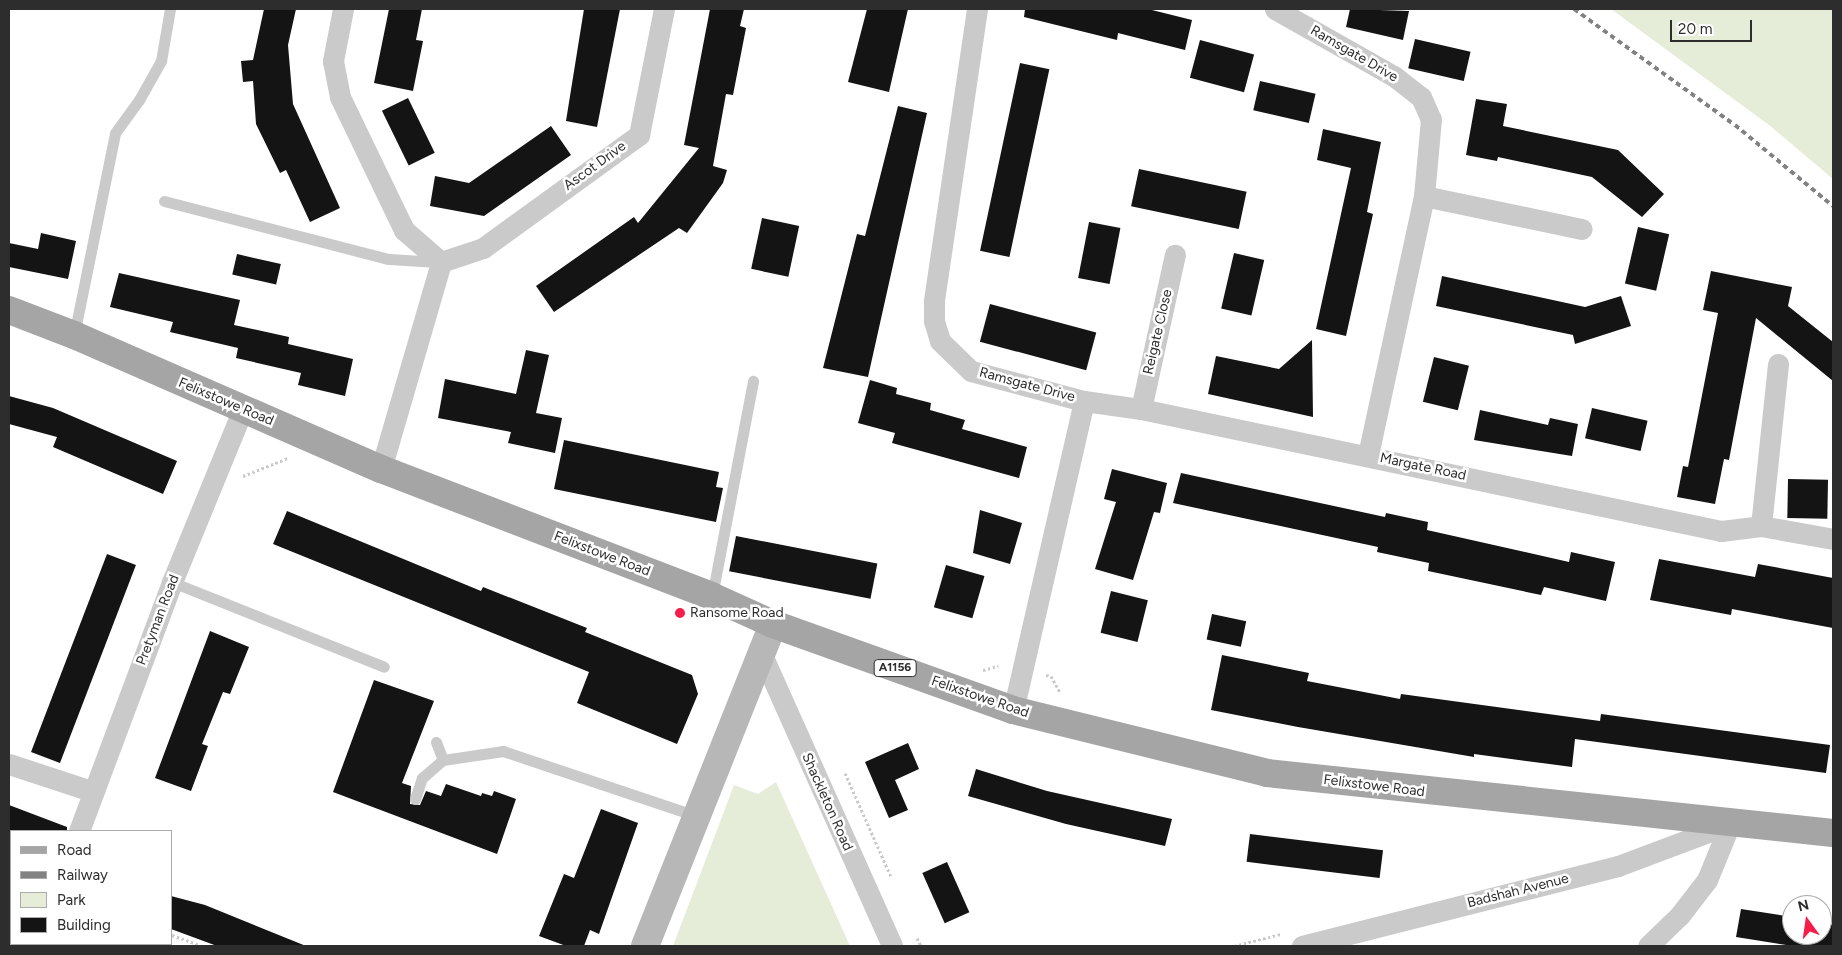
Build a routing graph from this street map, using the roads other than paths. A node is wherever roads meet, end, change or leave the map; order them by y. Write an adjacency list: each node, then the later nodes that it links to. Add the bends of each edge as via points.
1 (170, 9): 12 (lane, via 161,61 140,100 115,133)
2 (343, 9): 10 (street, via 333,61 340,97 404,230)
3 (664, 9): 10 (street, Ascot Drive, via 639,135 482,248)
4 (977, 9): 15 (street, Ramsgate Drive, via 934,300 936,328 940,340 953,357 971,370)
5 (1275, 9): 6 (street, Ramsgate Drive, via 1396,76 1421,97 1431,119)
6 (1424, 196): 8 (street); 18 (street, Ramsgate Drive)
7 (164, 201): 10 (lane, via 389,259)
8 (1582, 229)
9 (1176, 255): 16 (street, Reigate Close)
10 (441, 262): 19 (street)
11 (9, 310): 12 (main road, Felixstowe Road / A1156)
12 (74, 335): 17 (main road, Felixstowe Road / A1156)
13 (1778, 364): 20 (street)
14 (753, 381): 23 (lane)
15 (1084, 401): 16 (street, Margate Road); 27 (street, Ramsgate Drive)
16 (1141, 409): 18 (street, Margate Road)
17 (242, 411): 19 (main road, Felixstowe Road / A1156); 22 (street, Pretyman Road)
18 (1368, 456): 20 (street, Margate Road, via 1722,531)
19 (382, 469): 23 (main road, Felixstowe Road / A1156)
20 (1761, 526): 21 (street, Margate Road)
21 (1833, 539)
22 (172, 582): 26 (lane); 31 (street, Pretyman Road)
23 (712, 596): 24 (main road, Felixstowe Road / A1156)
24 (773, 624): 25 (street); 27 (main road, Felixstowe Road / A1156)
25 (763, 657): 33 (street); 38 (street, Shackleton Road)
26 (384, 667)
27 (1013, 710): 34 (main road, Felixstowe Road / A1156, via 1267,773)
28 (436, 742): 29 (lane)
29 (443, 760): 32 (lane, via 422,778); 33 (lane, via 503,751 515,753)
30 (9, 764): 31 (street)
31 (94, 792): 35 (street, Pretyman Road)
32 (414, 799)
33 (696, 816): 37 (street)
34 (1730, 824): 36 (main road, Felixstowe Road / A1156); 39 (street, Badshah Avenue, via 1618,866); 40 (street, via 1707,880 1680,915)
35 (78, 830)
36 (1833, 833)
37 (645, 946)
38 (892, 946)
39 (1302, 946)
40 (1648, 946)

